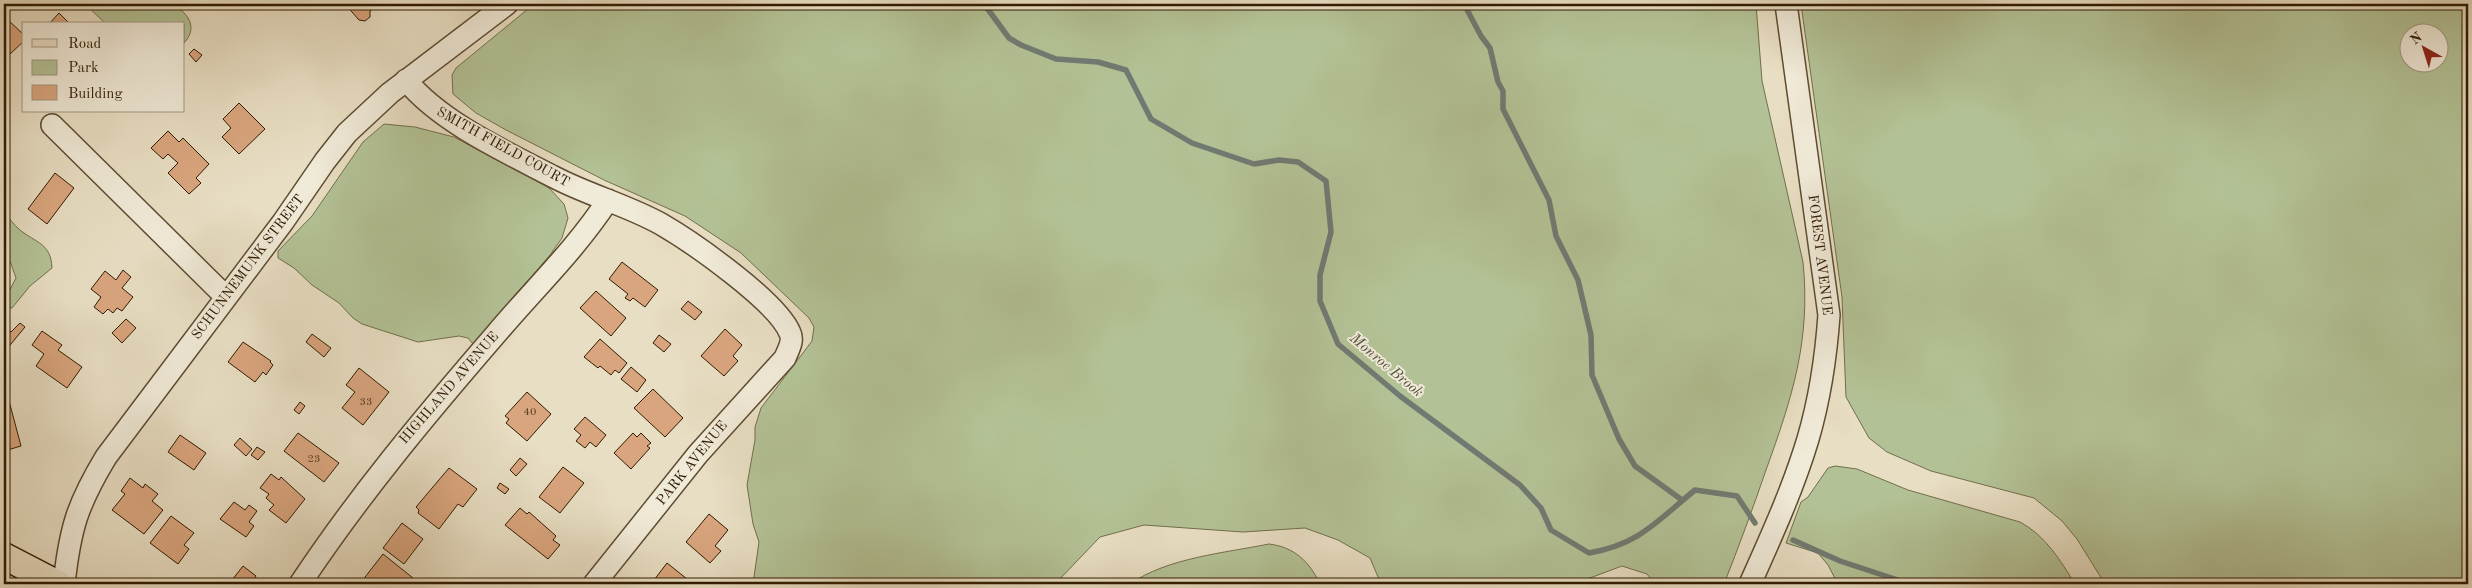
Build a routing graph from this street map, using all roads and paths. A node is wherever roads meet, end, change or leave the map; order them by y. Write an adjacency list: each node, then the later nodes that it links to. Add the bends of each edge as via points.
1 (507, 4): 3 (street, SCHUNNEMUNK STREET)
2 (1786, 4): 13 (street, FOREST AVENUE, via 1829,315 1823,374 1808,440)
3 (406, 80): 5 (street, SMITH FIELD COURT, via 427,104 453,121 554,177); 6 (street, SCHUNNEMUNK STREET, via 347,133)
4 (52, 125): 6 (street)
5 (608, 200): 7 (street, SMITH FIELD COURT, via 660,223 730,272 775,312 790,333); 11 (street, HIGHLAND AVENUE, via 581,239 385,464)
6 (226, 297): 10 (street, SCHUNNEMUNK STREET, via 96,474 73,524)
7 (791, 345): 12 (street, PARK AVENUE, via 785,358 708,442)
8 (4, 556): 9 (main road)
9 (58, 584)
10 (64, 584)
11 (300, 584)
12 (594, 584)
13 (1750, 584)

